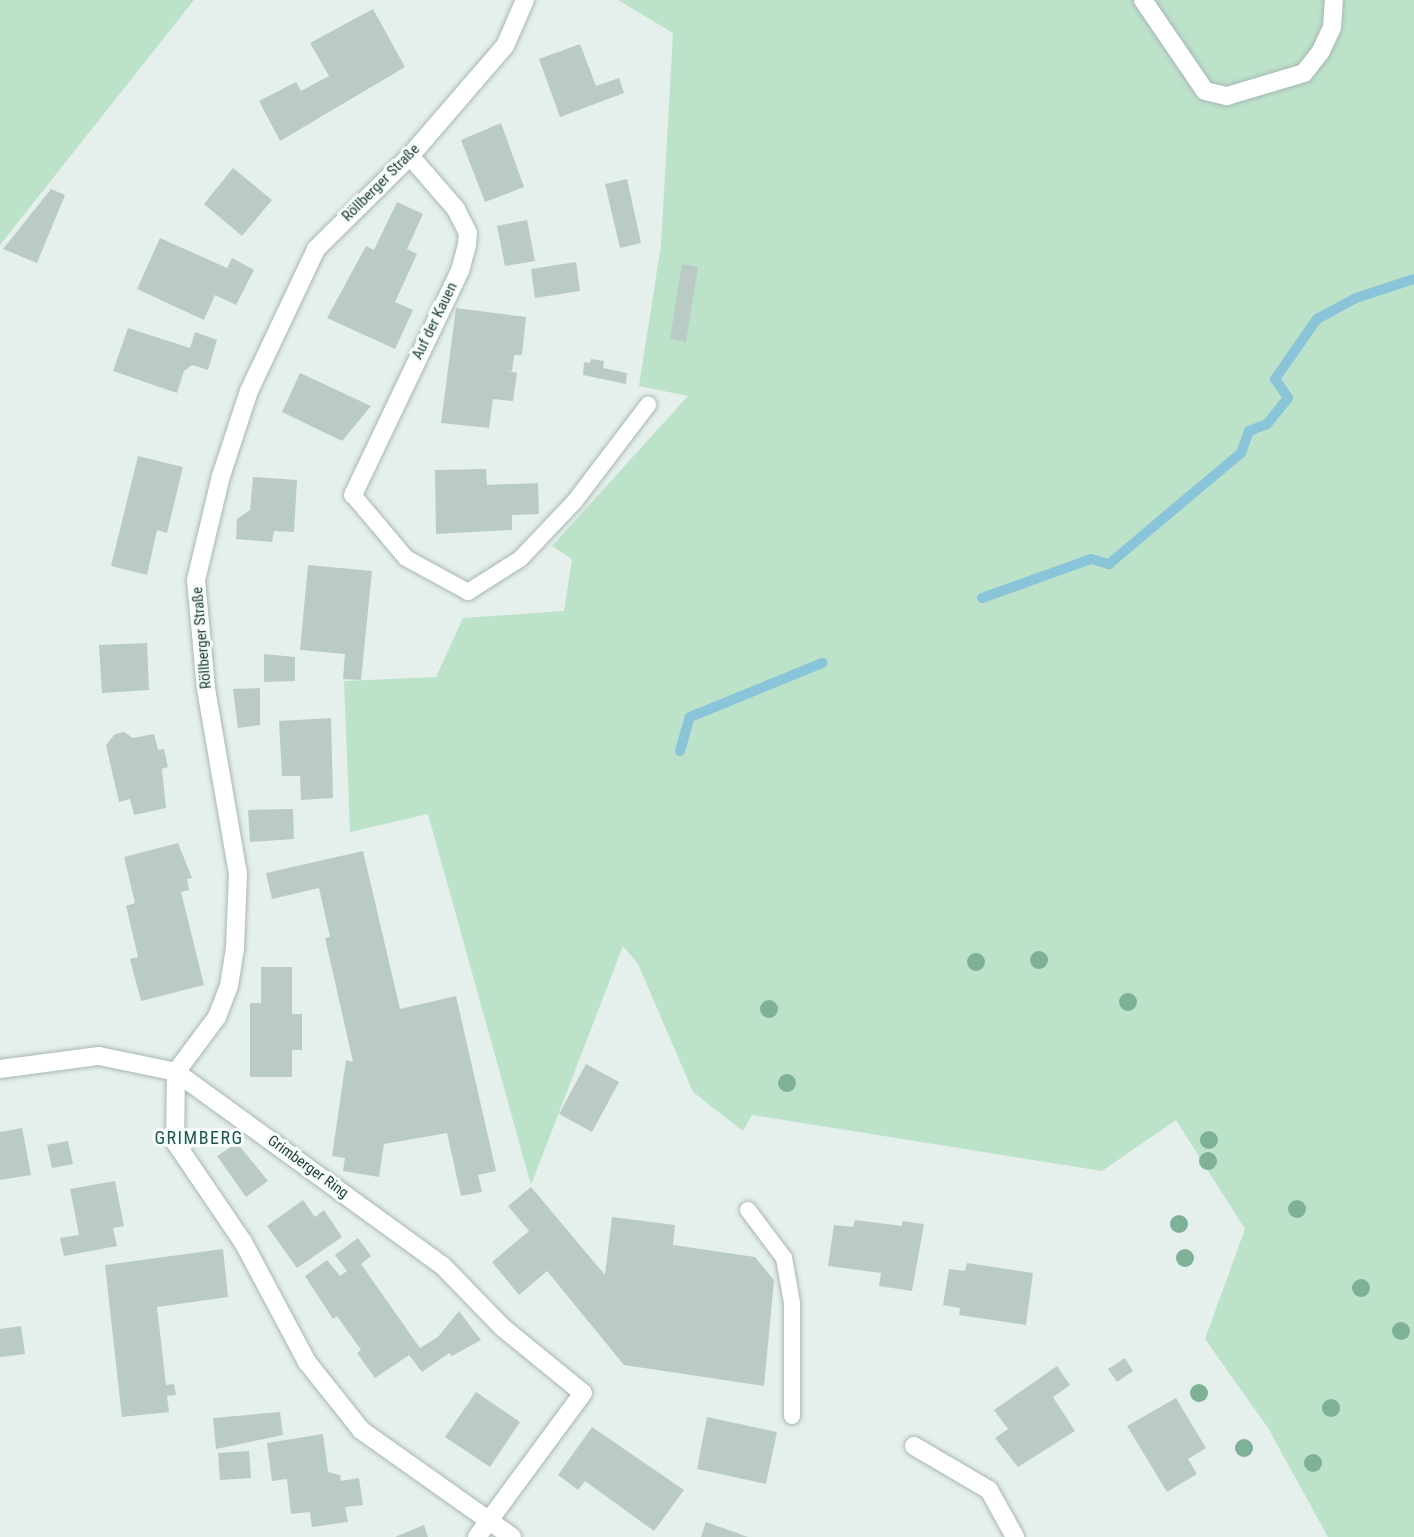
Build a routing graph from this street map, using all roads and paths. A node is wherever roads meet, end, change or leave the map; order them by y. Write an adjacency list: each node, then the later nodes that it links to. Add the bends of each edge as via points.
1 (525, 0): 4 (street, Röllberger Straße, via 505,46)
2 (1143, 0): 3 (street, via 1205,91 1227,96 1304,73 1321,51 1332,27)
3 (1335, 0)
4 (410, 156): 6 (street, Auf der Kauen, via 456,208 468,233 467,244 460,271); 8 (street, Röllberger Straße, via 316,249 249,391 221,476 196,580 206,688 238,874 235,948 229,986 217,1017)
5 (648, 405): 6 (lane, via 575,501 520,559 468,592 406,558)
6 (353, 495)
7 (0, 1070): 8 (street, via 99,1056)
8 (176, 1071): 12 (street, via 175,1142 243,1242 307,1362 361,1430); 12 (street, Grimberger Ring, via 442,1265 502,1327 583,1393)
9 (748, 1210): 10 (lane, via 784,1258 792,1303)
10 (792, 1416)
11 (914, 1446): 15 (street, via 989,1490)
12 (488, 1520): 13 (street); 14 (street)
13 (477, 1537)
14 (512, 1537)
15 (1015, 1537)

